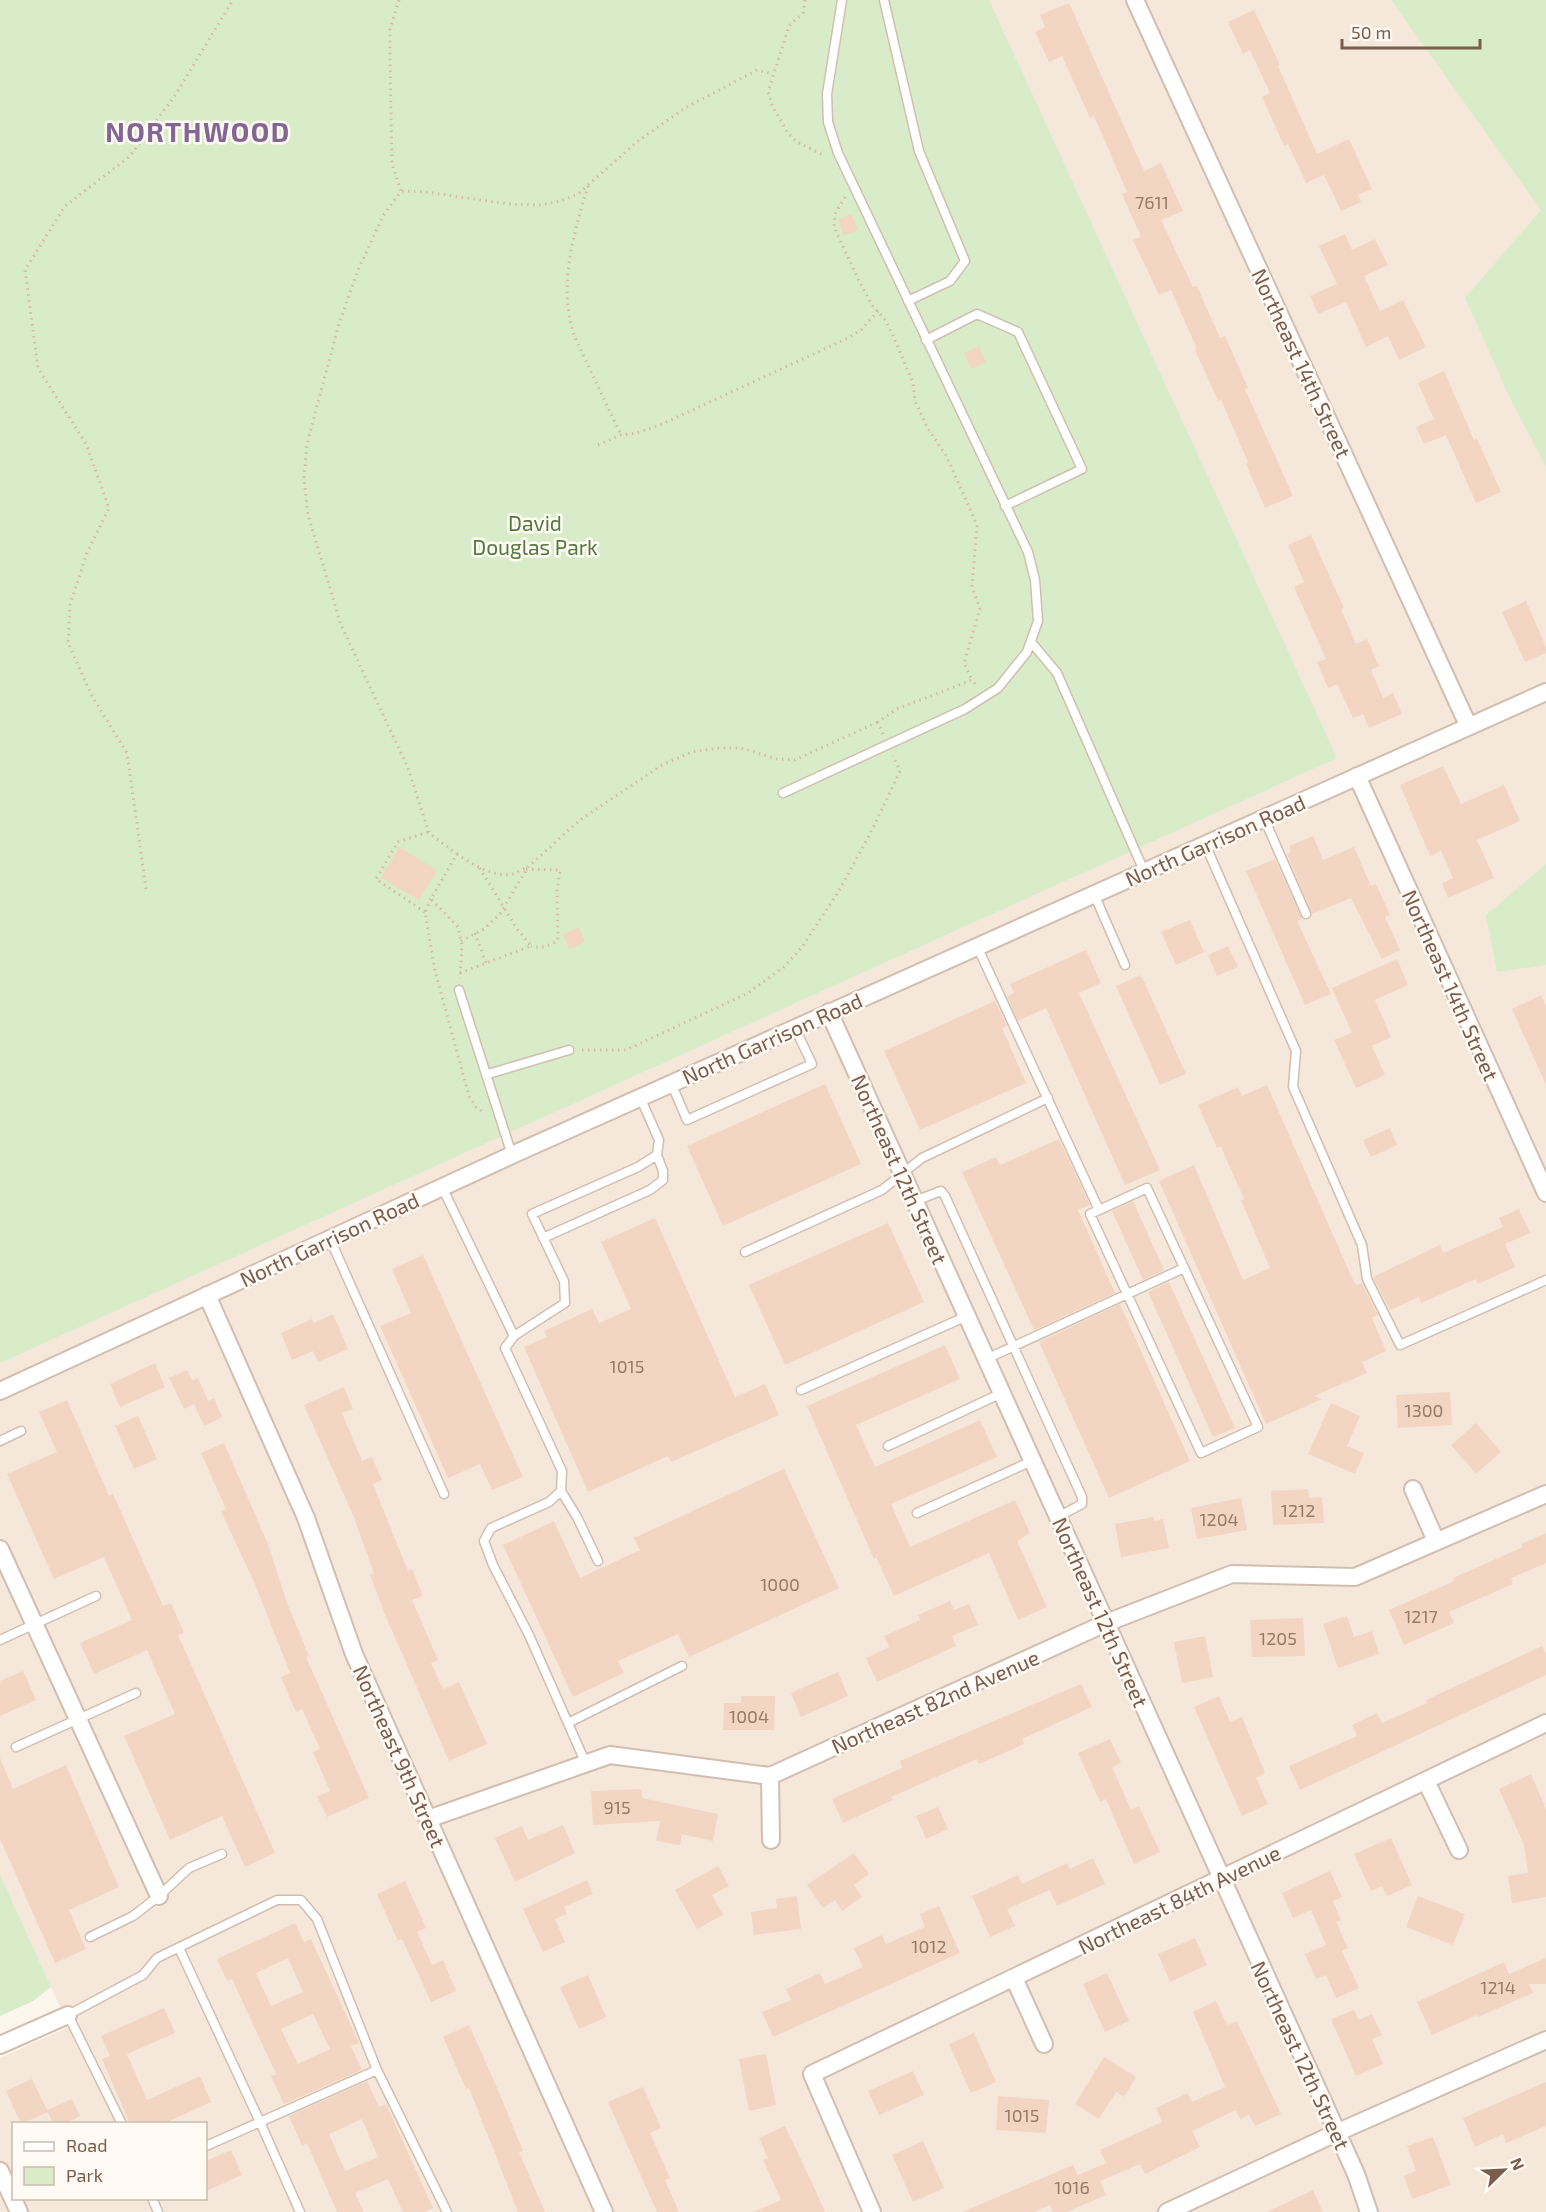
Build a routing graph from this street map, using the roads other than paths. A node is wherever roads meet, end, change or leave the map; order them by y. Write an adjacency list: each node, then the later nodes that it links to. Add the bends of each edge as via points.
1 (842, 0): 4 (lane, via 827,94 828,122 838,153)
2 (884, 0): 4 (lane, via 919,151 965,261 950,282)
3 (1135, 0): 9 (street, Northeast 14th Street)
4 (908, 302): 5 (lane)
5 (926, 340): 6 (lane); 6 (lane, via 977,314 1018,332 1082,469)
6 (1005, 506): 7 (lane, via 1028,552 1035,580 1038,621)
7 (1031, 642): 11 (lane, via 998,688 965,709); 14 (lane, via 1057,673)
8 (1546, 692): 9 (street, North Garrison Road)
9 (1468, 725): 10 (street, North Garrison Road)
10 (1357, 776): 12 (street, North Garrison Road); 31 (street, Northeast 14th Street)
11 (783, 794)
12 (1264, 818): 13 (street, North Garrison Road); 16 (lane)
13 (1205, 844): 14 (street, North Garrison Road); 38 (lane, via 1296,1051 1293,1087 1362,1245 1367,1279 1400,1345)
14 (1144, 871): 15 (street, North Garrison Road)
15 (1094, 894): 17 (street, North Garrison Road); 18 (lane)
16 (1306, 914)
17 (977, 946): 20 (street, North Garrison Road); 26 (lane)
18 (1125, 964)
19 (459, 990): 23 (lane)
20 (830, 1012): 21 (street, North Garrison Road); 29 (street, Northeast 12th Street)
21 (795, 1028): 24 (street, North Garrison Road); 24 (lane, via 812,1064 687,1120)
22 (569, 1050): 23 (lane)
23 (488, 1074): 27 (lane)
24 (671, 1083): 25 (street, North Garrison Road)
25 (640, 1097): 27 (street, North Garrison Road); 28 (lane, via 659,1140)
26 (1048, 1098): 29 (lane, via 922,1158); 33 (lane)
27 (512, 1155): 30 (street, North Garrison Road)
28 (657, 1155): 34 (lane, via 663,1180 650,1190); 34 (lane, via 532,1214)
29 (902, 1173): 32 (street, Northeast 12th Street); 36 (lane, via 882,1190)
30 (442, 1187): 35 (street, North Garrison Road); 42 (lane)
31 (1546, 1193)
32 (915, 1201): 41 (street, Northeast 12th Street); 43 (lane, via 941,1191 945,1196)
33 (1099, 1210): 37 (lane, via 1147,1188); 39 (lane, via 1090,1214)
34 (543, 1238): 42 (lane, via 564,1281 566,1303)
35 (330, 1239): 40 (street, North Garrison Road); 54 (lane)
36 (745, 1252)
37 (1184, 1268): 39 (lane); 39 (lane, via 1258,1427 1201,1453)
38 (1546, 1281)
39 (1127, 1294): 43 (lane)
40 (207, 1295): 46 (street, North Garrison Road); 74 (street, Northeast 9th Street, via 306,1518 354,1654)
41 (967, 1316): 44 (street, Northeast 12th Street); 45 (lane)
42 (514, 1336): 53 (lane, via 505,1348 562,1472)
43 (1014, 1347): 44 (lane); 57 (lane, via 1082,1497 1082,1504)
44 (986, 1359): 47 (street, Northeast 12th Street)
45 (801, 1390)
46 (0, 1391)
47 (1002, 1393): 50 (lane); 51 (street, Northeast 12th Street)
48 (21, 1431): 49 (lane)
49 (0, 1441)
50 (888, 1446)
51 (1032, 1461): 56 (lane); 57 (street, Northeast 12th Street)
52 (1413, 1489): 58 (street)
53 (561, 1491): 60 (lane); 68 (lane, via 549,1502 491,1528 484,1541)
54 (444, 1494)
55 (1546, 1494): 58 (street, Northeast 82nd Avenue)
56 (917, 1513)
57 (1058, 1517): 62 (street, Northeast 12th Street)
58 (1436, 1541): 62 (street, Northeast 82nd Avenue, via 1355,1576 1232,1574)
59 (0, 1549): 63 (street)
60 (598, 1561)
61 (96, 1596): 63 (lane)
62 (1106, 1623): 72 (street, Northeast 82nd Avenue); 78 (street, Northeast 12th Street)
63 (34, 1624): 64 (lane); 67 (street)
64 (0, 1640)
65 (682, 1666): 68 (lane)
66 (136, 1693): 67 (lane)
67 (78, 1719): 70 (lane); 79 (street)
68 (568, 1723): 71 (lane)
69 (1546, 1723): 73 (street, Northeast 84th Avenue)
70 (16, 1747)
71 (586, 1764): 72 (street, via 610,1755); 74 (street)
72 (770, 1776): 75 (street)
73 (1426, 1781): 76 (street); 78 (street, Northeast 84th Avenue)
74 (428, 1820): 96 (street, Northeast 9th Street)
75 (771, 1840)
76 (1460, 1850)
77 (222, 1854): 79 (lane, via 189,1868)
78 (1221, 1879): 82 (street, Northeast 84th Avenue); 90 (street, Northeast 12th Street)
79 (159, 1896): 80 (lane, via 133,1917)
80 (90, 1937)
81 (179, 1948): 83 (lane, via 157,1958 143,1975); 87 (lane, via 277,1900 302,1900 317,1918); 89 (lane)
82 (1014, 1978): 85 (street); 97 (street, Northeast 84th Avenue, via 812,2074)
83 (68, 2015): 86 (street); 88 (lane)
84 (1546, 2040): 90 (street)
85 (1044, 2044)
86 (0, 2045)
87 (377, 2070): 89 (lane); 95 (lane)
88 (121, 2122)
89 (260, 2122): 91 (lane); 94 (lane)
90 (1336, 2133): 98 (street); 99 (street, Northeast 12th Street)
91 (207, 2146)
92 (0, 2171): 93 (street)
93 (12, 2197)
94 (300, 2212)
95 (447, 2212)
96 (604, 2212)
97 (872, 2212)
98 (1167, 2212)
99 (1369, 2212)

